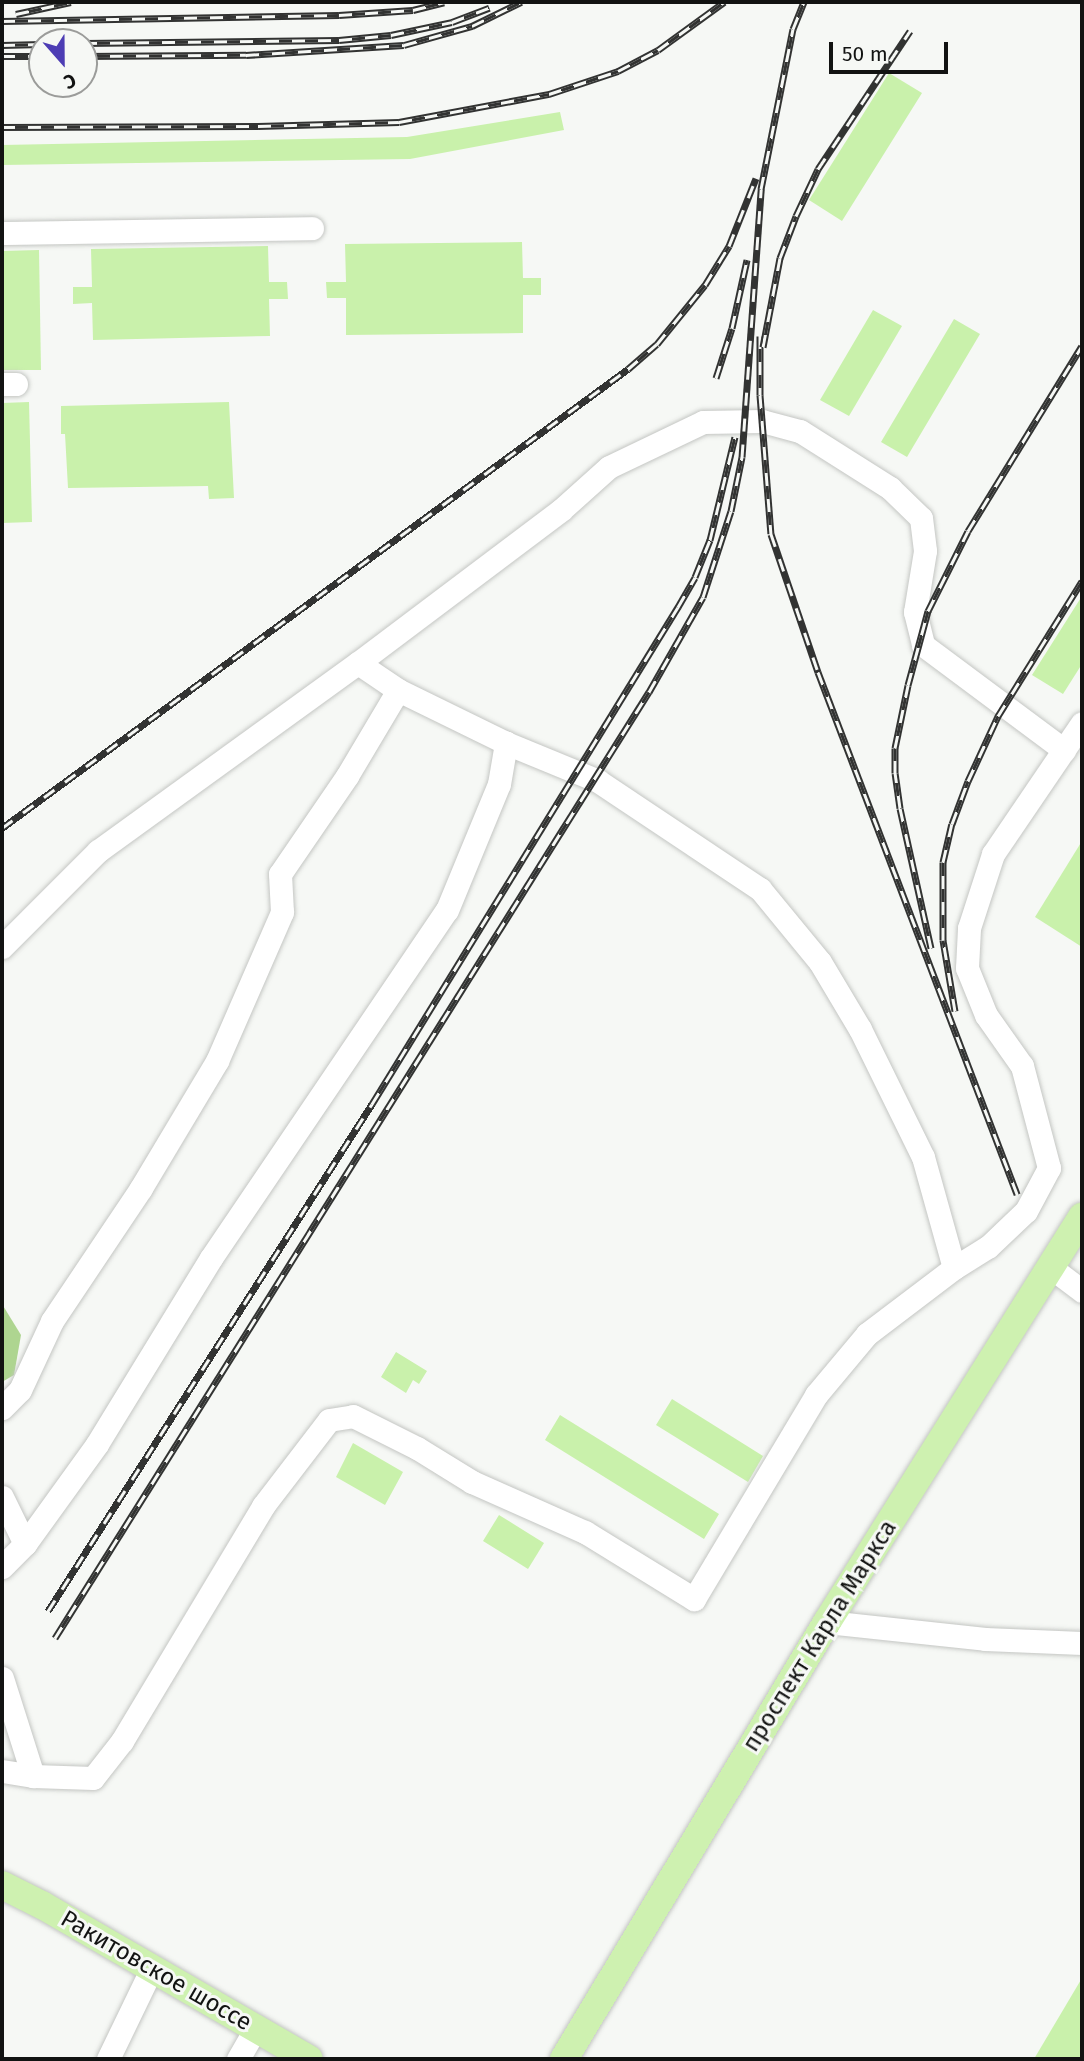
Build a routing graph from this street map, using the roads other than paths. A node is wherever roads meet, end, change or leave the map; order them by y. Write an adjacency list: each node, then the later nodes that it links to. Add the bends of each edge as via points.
1 (312, 228): 2 (lane)
2 (2, 233)
3 (358, 663): 4 (lane); 7 (lane, via 561,510 609,467 703,422 762,421 800,431 841,454 890,488 921,518 925,551 915,612 923,645); 8 (lane, via 98,851)
4 (398, 690): 6 (lane); 13 (lane, via 347,776 279,874 282,912 217,1061 142,1188 52,1321 20,1390)
5 (1082, 723): 7 (lane)
6 (506, 743): 11 (lane, via 598,781 760,888 820,962 860,1030 923,1157); 15 (lane, via 499,784 447,910 211,1258 97,1444)
7 (1064, 750): 11 (lane, via 993,854 969,928 967,968 986,1015 1022,1066 1049,1168 1026,1211 988,1247)
8 (2, 947)
9 (1082, 1217): 10 (main road, проспект Карла Маркса)
10 (1049, 1266): 12 (lane); 17 (main road, проспект Карла Маркса)
11 (954, 1268): 21 (lane, via 867,1334 816,1395 694,1599 585,1532 472,1482 353,1416 329,1420 262,1506 122,1741 93,1778)
12 (1082, 1291)
13 (2, 1408)
14 (2, 1497): 15 (lane)
15 (25, 1544): 16 (lane)
16 (2, 1567)
17 (827, 1622): 18 (lane, via 985,1639); 28 (main road, проспект Карла Маркса)
18 (1082, 1643)
19 (2, 1678): 21 (lane)
20 (2, 1771): 21 (lane)
21 (33, 1776)
22 (2, 1885): 23 (main road, Ракитовское шоссе)
23 (152, 1968): 24 (main road, Ракитовское шоссе); 25 (lane)
24 (256, 2028): 26 (lane); 27 (main road, Ракитовское шоссе)
25 (108, 2059)
26 (238, 2059)
27 (309, 2059)
28 (564, 2059)

